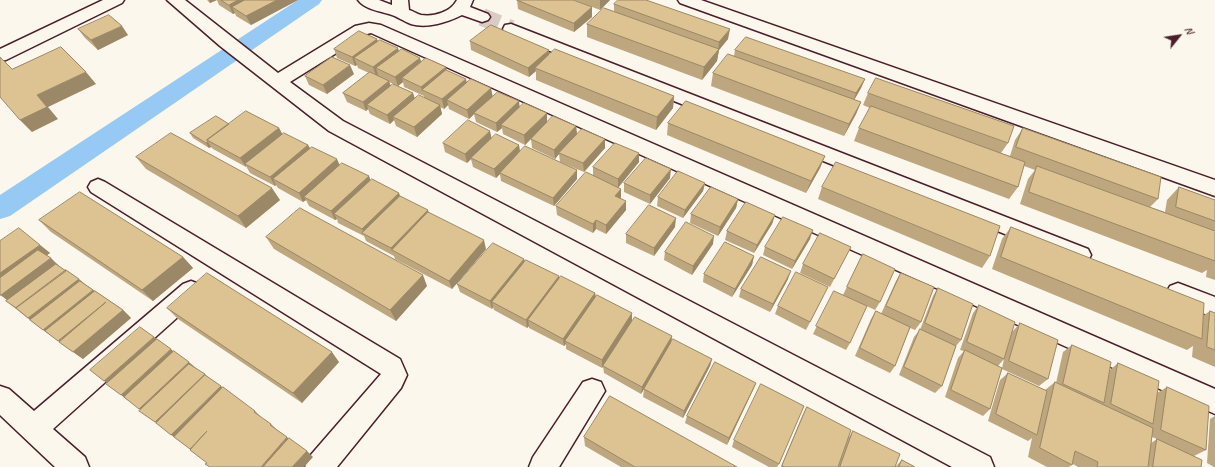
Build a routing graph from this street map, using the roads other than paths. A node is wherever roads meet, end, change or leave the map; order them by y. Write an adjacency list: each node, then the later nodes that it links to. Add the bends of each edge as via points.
1 (116, 0): 9 (street)
2 (175, 0): 10 (street)
3 (366, 0): 6 (street, via 379,6)
4 (686, 0): 12 (street)
5 (463, 4): 6 (street, via 442,19 417,20); 7 (street)
6 (400, 6)
7 (482, 17)
8 (511, 28): 13 (street)
9 (0, 56)
10 (278, 81): 19 (street, via 361,30 375,29); 24 (street, via 336,126)
11 (98, 187): 14 (street)
12 (1215, 188)
13 (1096, 261)
14 (222, 264): 20 (street); 22 (street, via 391,367 393,371 392,380)
15 (1163, 288): 16 (street)
16 (1215, 308)
17 (592, 390): 23 (street)
18 (0, 398): 20 (street)
19 (1215, 402)
20 (33, 429): 21 (street)
21 (73, 466)
22 (319, 467)
23 (543, 467)
24 (980, 467)

